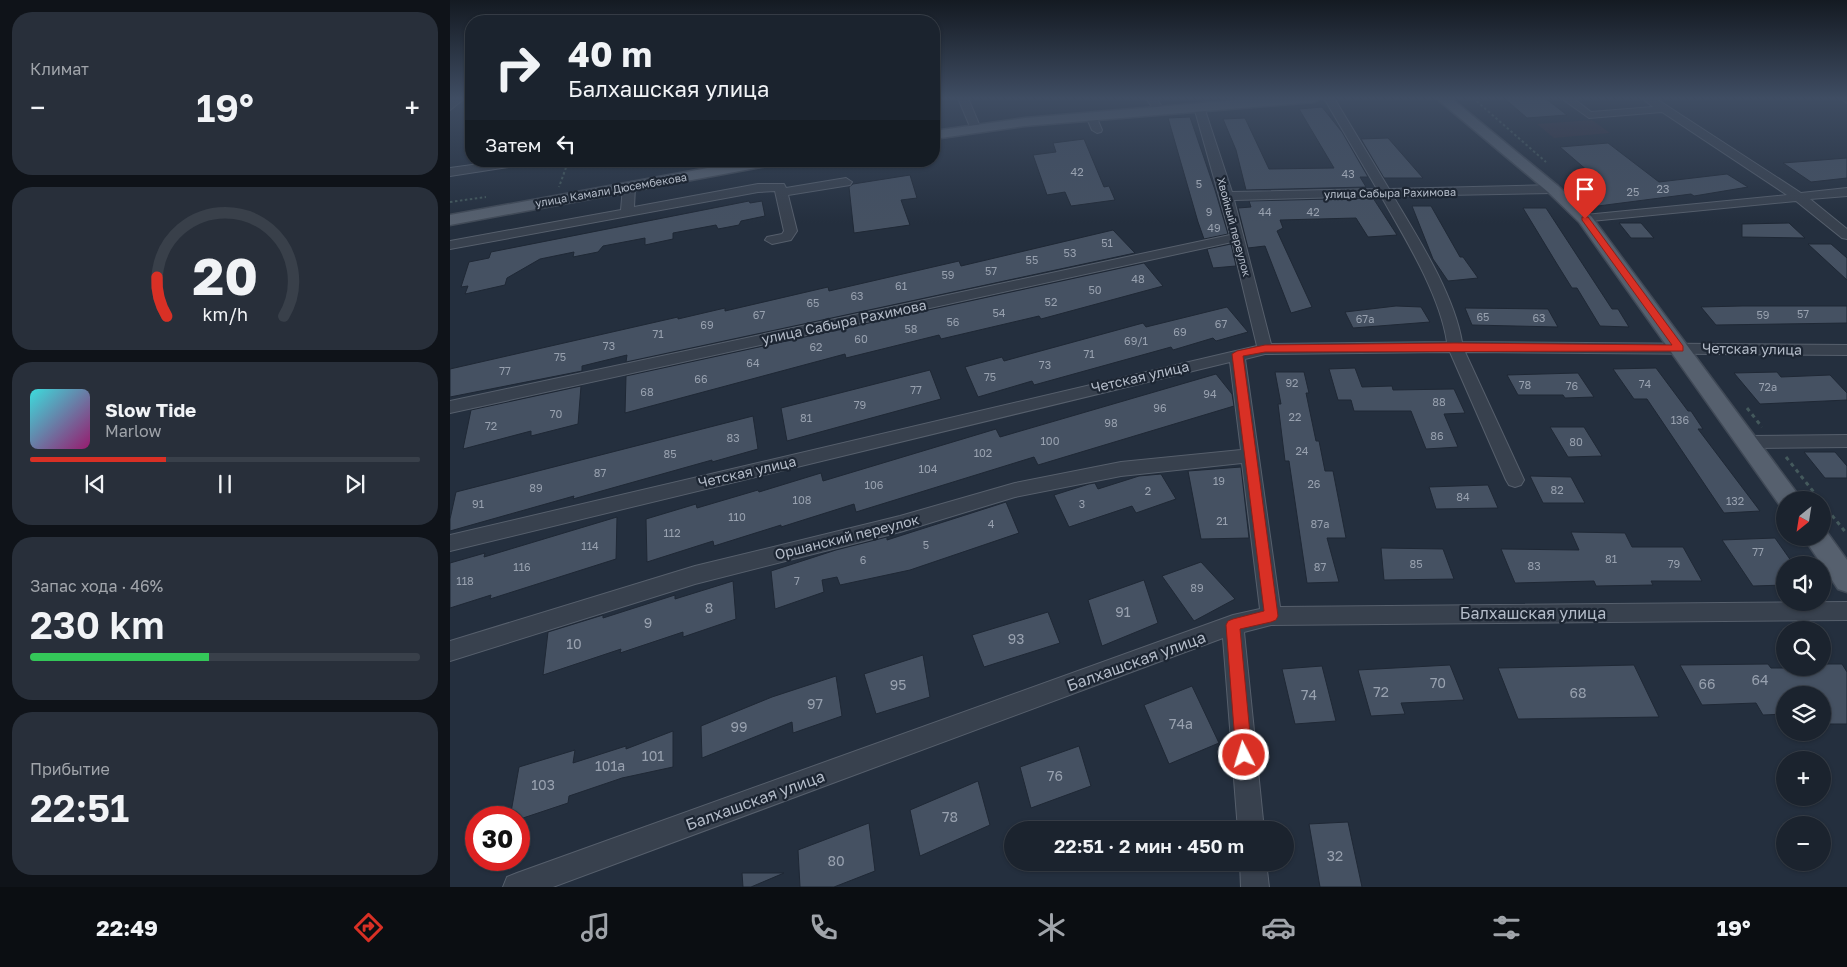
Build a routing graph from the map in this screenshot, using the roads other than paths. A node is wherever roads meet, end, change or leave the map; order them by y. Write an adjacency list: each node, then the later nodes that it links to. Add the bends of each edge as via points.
1 (1209, 139): 14 (street, Хвойный переулок)
2 (1354, 139): 11 (street)
3 (1492, 139): 10 (main road)
4 (1711, 139): 15 (street)
5 (485, 167): 7 (street)
6 (725, 167): 9 (main road, улица Камали Дюсембекова)
7 (450, 172)
8 (846, 182): 13 (street)
9 (629, 187): 16 (street); 18 (main road, улица Камали Дюсембекова)
10 (1553, 189): 11 (street, улица Сабыра Рахимова); 17 (main road)
11 (1387, 192): 14 (street, улица Сабыра Рахимова); 23 (street, via 1421,253 1452,328)
12 (1847, 192): 15 (street)
13 (781, 193): 16 (street, via 780,187 776,186); 21 (street, via 791,231 786,237)
14 (1227, 196): 20 (street, Хвойный переулок)
15 (1799, 197): 17 (street); 19 (street)
16 (627, 212): 22 (street)
17 (1585, 219): 24 (main road)
18 (450, 220)
19 (1847, 235)
20 (1237, 237): 25 (street, Хвойный переулок); 28 (street, улица Сабыра Рахимова)
21 (772, 240)
22 (450, 245)
23 (1455, 347): 24 (street, Четская улица); 25 (street, Четская улица); 32 (street)
24 (1680, 348): 26 (street, Четская улица); 30 (main road)
25 (1265, 349): 27 (street, Четская улица)
26 (1847, 350)
27 (1237, 354): 31 (street); 34 (street, Четская улица)
28 (450, 407)
29 (1847, 441): 30 (street)
30 (1750, 442): 33 (main road)
31 (1251, 456): 38 (street); 40 (street, Оршанский переулок, via 1121,469 1015,490 900,524 696,575)
32 (1515, 480)
33 (1784, 491)
34 (450, 543)
35 (1823, 546): 36 (main road)
36 (1847, 581)
37 (1847, 611): 38 (street, Балхашская улица)
38 (1271, 616): 39 (street, Балхашская улица)
39 (1233, 625): 41 (street); 43 (street, Балхашская улица)
40 (450, 650)
41 (1249, 821)
42 (1254, 871): 44 (street)
43 (517, 887)
44 (1256, 887)

